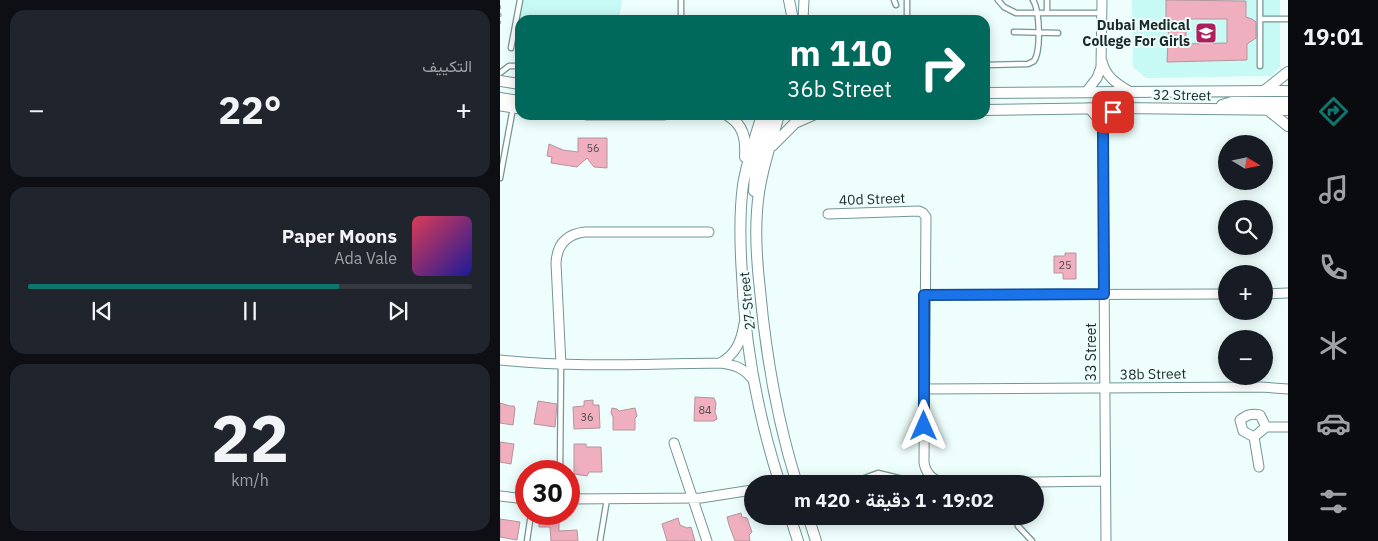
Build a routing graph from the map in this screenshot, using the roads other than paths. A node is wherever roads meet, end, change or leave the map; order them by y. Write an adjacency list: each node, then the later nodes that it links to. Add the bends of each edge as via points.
1 (520, 0): 14 (lane)
2 (682, 0): 15 (lane)
3 (789, 0): 16 (street); 17 (street)
4 (804, 0): 18 (street)
5 (907, 0): 19 (lane)
6 (998, 0): 11 (lane, via 1016,12)
7 (1033, 0): 11 (lane)
8 (1047, 0): 12 (lane)
9 (1102, 0): 13 (street)
10 (1260, 0): 21 (lane)
11 (1038, 13): 12 (lane); 24 (lane)
12 (1047, 13): 13 (lane)
13 (1102, 13): 27 (street)
14 (518, 15)
15 (681, 15)
16 (788, 15)
17 (792, 15)
18 (803, 15)
19 (907, 15)
20 (1288, 18): 21 (lane)
21 (1260, 19): 30 (lane)
22 (515, 30): 26 (lane)
23 (1014, 32): 24 (lane)
24 (1038, 33): 25 (lane); 28 (lane, via 1037,55 1031,63)
25 (1058, 33)
26 (512, 48)
27 (1102, 61): 37 (street, via 1099,73); 38 (street, via 1112,80)
28 (990, 65)
29 (515, 66): 32 (lane, via 509,66)
30 (1260, 66)
31 (1288, 72): 35 (street)
32 (500, 73)
33 (500, 81): 34 (street)
34 (515, 83)
35 (1264, 91): 36 (street, 32 Street); 38 (street, 32 Street)
36 (1288, 91)
37 (1086, 92): 38 (street, 32 Street); 39 (street, 32 Street)
38 (1129, 92)
39 (990, 93)
40 (500, 98): 42 (street)
41 (1288, 102): 47 (street, via 1232,102)
42 (515, 105)
43 (500, 106): 44 (street)
44 (515, 106)
45 (1088, 108): 46 (street, 32 Street); 48 (street, 32 Street); 58 (street, via 1098,119)
46 (1118, 108): 47 (street, 32 Street); 58 (street, via 1108,118)
47 (1215, 109): 49 (street, 32 Street)
48 (990, 110)
49 (1267, 110): 50 (street, 32 Street); 57 (street)
50 (1288, 110)
51 (515, 118): 60 (lane)
52 (734, 120): 61 (street, via 745,136)
53 (761, 120): 61 (street, 27 Street)
54 (770, 120): 62 (street, via 755,174)
55 (777, 120): 59 (street, 27 Street)
56 (802, 120): 59 (street)
57 (1288, 126)
58 (1103, 132): 66 (street, 33 Street)
59 (769, 148): 62 (street, 27 Street)
60 (500, 178)
61 (744, 182): 70 (street, 27 Street, via 740,231)
62 (757, 210): 87 (street, 27 Street, via 757,262 769,367)
63 (828, 214): 69 (street, 40d Street, via 923,213 926,219)
64 (709, 232): 73 (street, via 585,232 564,241 556,255)
65 (1287, 293): 68 (street)
66 (1104, 294): 67 (street); 69 (street); 77 (street, 33 Street)
67 (1218, 294)
68 (1273, 294)
69 (924, 295): 78 (street, 40d Street)
70 (745, 318): 72 (street, via 737,348); 74 (street, 27 Street)
71 (500, 360): 73 (street)
72 (720, 363): 73 (street); 74 (street, via 742,368)
73 (561, 365): 84 (lane)
74 (754, 381): 86 (street, 27 Street)
75 (1288, 383): 76 (street, 38b Street)
76 (1261, 387): 77 (street, 38b Street); 79 (street, 38b Street)
77 (1105, 388): 78 (street, 38b Street); 91 (street, 33 Street)
78 (924, 389): 90 (street, 40d Street, via 924,463)
79 (1288, 389)
80 (1288, 426): 81 (street)
81 (1266, 428): 82 (street); 82 (street, via 1260,415 1249,414 1240,420 1244,432)
82 (1254, 437): 85 (street)
83 (674, 442): 96 (street)
84 (560, 460)
85 (1259, 467)
86 (777, 475)
87 (794, 475)
88 (873, 475): 89 (lane)
89 (886, 475)
90 (930, 475)
91 (1106, 481): 92 (street); 109 (street, 33 Street)
92 (1044, 482)
93 (744, 492): 96 (street)
94 (500, 496): 95 (street)
95 (515, 497)
96 (692, 498): 98 (street); 105 (street)
97 (580, 499): 98 (street)
98 (607, 499): 104 (lane)
99 (529, 525): 103 (lane)
100 (793, 525): 106 (street)
101 (811, 525): 107 (street)
102 (1018, 526): 108 (lane)
103 (527, 541)
104 (600, 541)
105 (707, 541)
106 (798, 541)
107 (816, 541)
108 (1032, 541)
109 (1106, 541)

